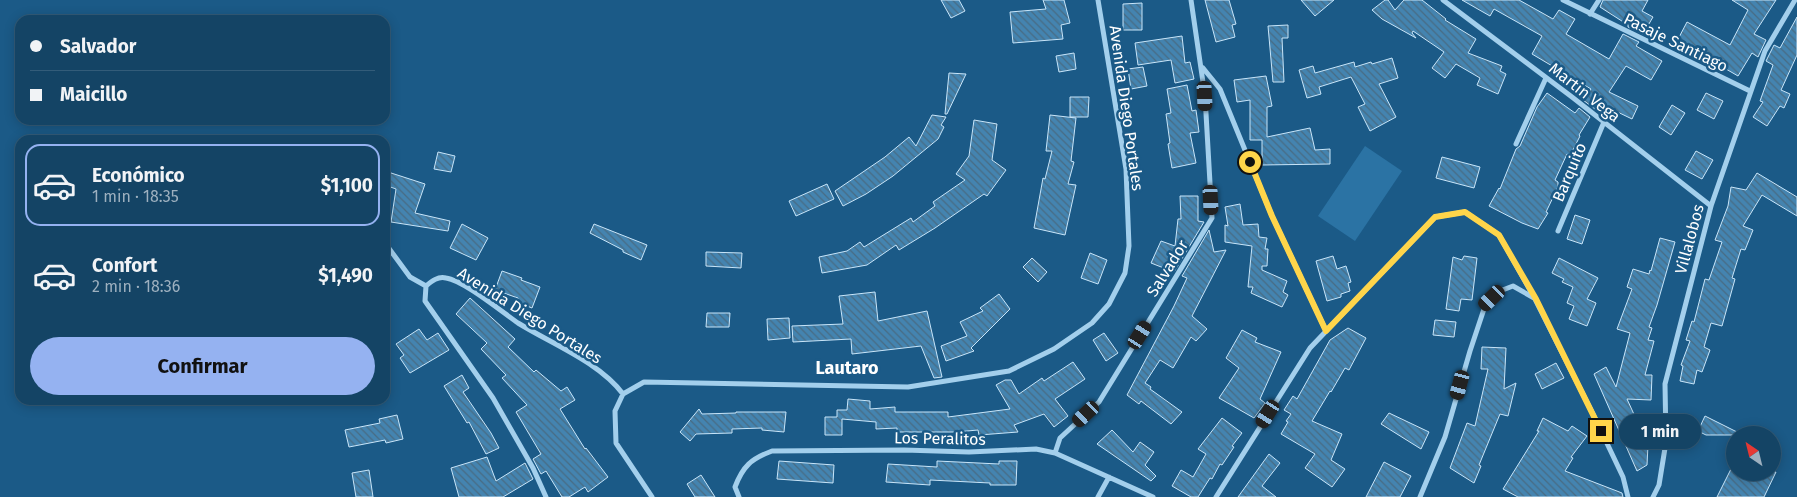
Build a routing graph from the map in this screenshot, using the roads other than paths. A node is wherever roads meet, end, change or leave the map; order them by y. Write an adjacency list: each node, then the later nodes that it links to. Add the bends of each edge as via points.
1 (1098, 0): 19 (street, Avenida Diego Portales, via 1126,169 1129,246 1125,273 1110,304 1092,323 1054,349 1009,371 908,387 644,382)
2 (1191, 0): 8 (street, Salvador)
3 (1443, 0): 9 (street, Martin Vega)
4 (1563, 0): 7 (street, Pasaje Santiago)
5 (1599, 0): 7 (street)
6 (1795, 0): 10 (street, Villalobos, via 1765,51)
7 (1590, 14): 10 (street, Pasaje Santiago)
8 (1202, 66): 18 (street, Salvador, via 1220,89 1272,216); 20 (street, Salvador, via 1212,218 1099,402 1060,438)
9 (1546, 78): 11 (street, Martin Vega); 12 (street)
10 (1750, 91): 13 (street, Villalobos)
11 (1604, 122): 13 (street, Martin Vega); 14 (street, Barquito)
12 (1516, 144)
13 (1710, 206): 30 (street, Villalobos, via 1665,384 1666,442 1659,485)
14 (1558, 231)
15 (390, 250): 16 (street, via 410,277)
16 (426, 286): 19 (street, Avenida Diego Portales, via 431,281 445,278 466,287 520,324 578,357 616,384); 22 (street, via 425,302 494,398)
17 (1536, 299): 18 (street, via 1499,235 1465,212 1435,217); 28 (street, via 1513,286 1500,291 1485,306 1446,437); 29 (street, via 1623,477)
18 (1326, 331): 27 (street, via 1310,348)
19 (623, 394): 23 (street, via 615,411 616,443)
20 (1055, 453): 21 (street, Los Peralitos); 24 (street, Los Peralitos, via 1036,449 772,451 756,457 741,472 735,487)
21 (1109, 477): 25 (street); 26 (street, Los Peralitos)
22 (546, 497)
23 (652, 497)
24 (739, 497)
25 (1098, 497)
26 (1153, 497)
27 (1216, 497)
28 (1420, 497)
29 (1628, 497)
30 (1653, 497)

